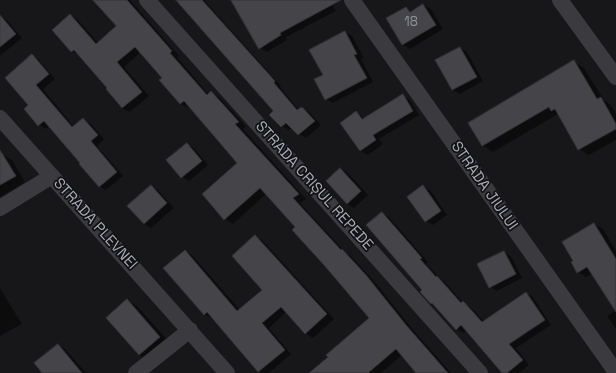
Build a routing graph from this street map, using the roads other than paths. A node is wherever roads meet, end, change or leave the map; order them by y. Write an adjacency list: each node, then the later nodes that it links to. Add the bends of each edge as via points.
1 (147, 0): 12 (street, STRADA CRIȘUL REPEDE)
2 (352, 0): 9 (street, STRADA JIULUI)
3 (560, 0): 4 (street)
4 (616, 76)
5 (0, 118): 6 (street, STRADA PLEVNEI)
6 (52, 176): 7 (street); 8 (street, STRADA PLEVNEI)
7 (0, 208)
8 (190, 330): 10 (street); 11 (street, STRADA PLEVNEI)
9 (616, 372)
10 (136, 373)
11 (227, 373)
12 (480, 373)

